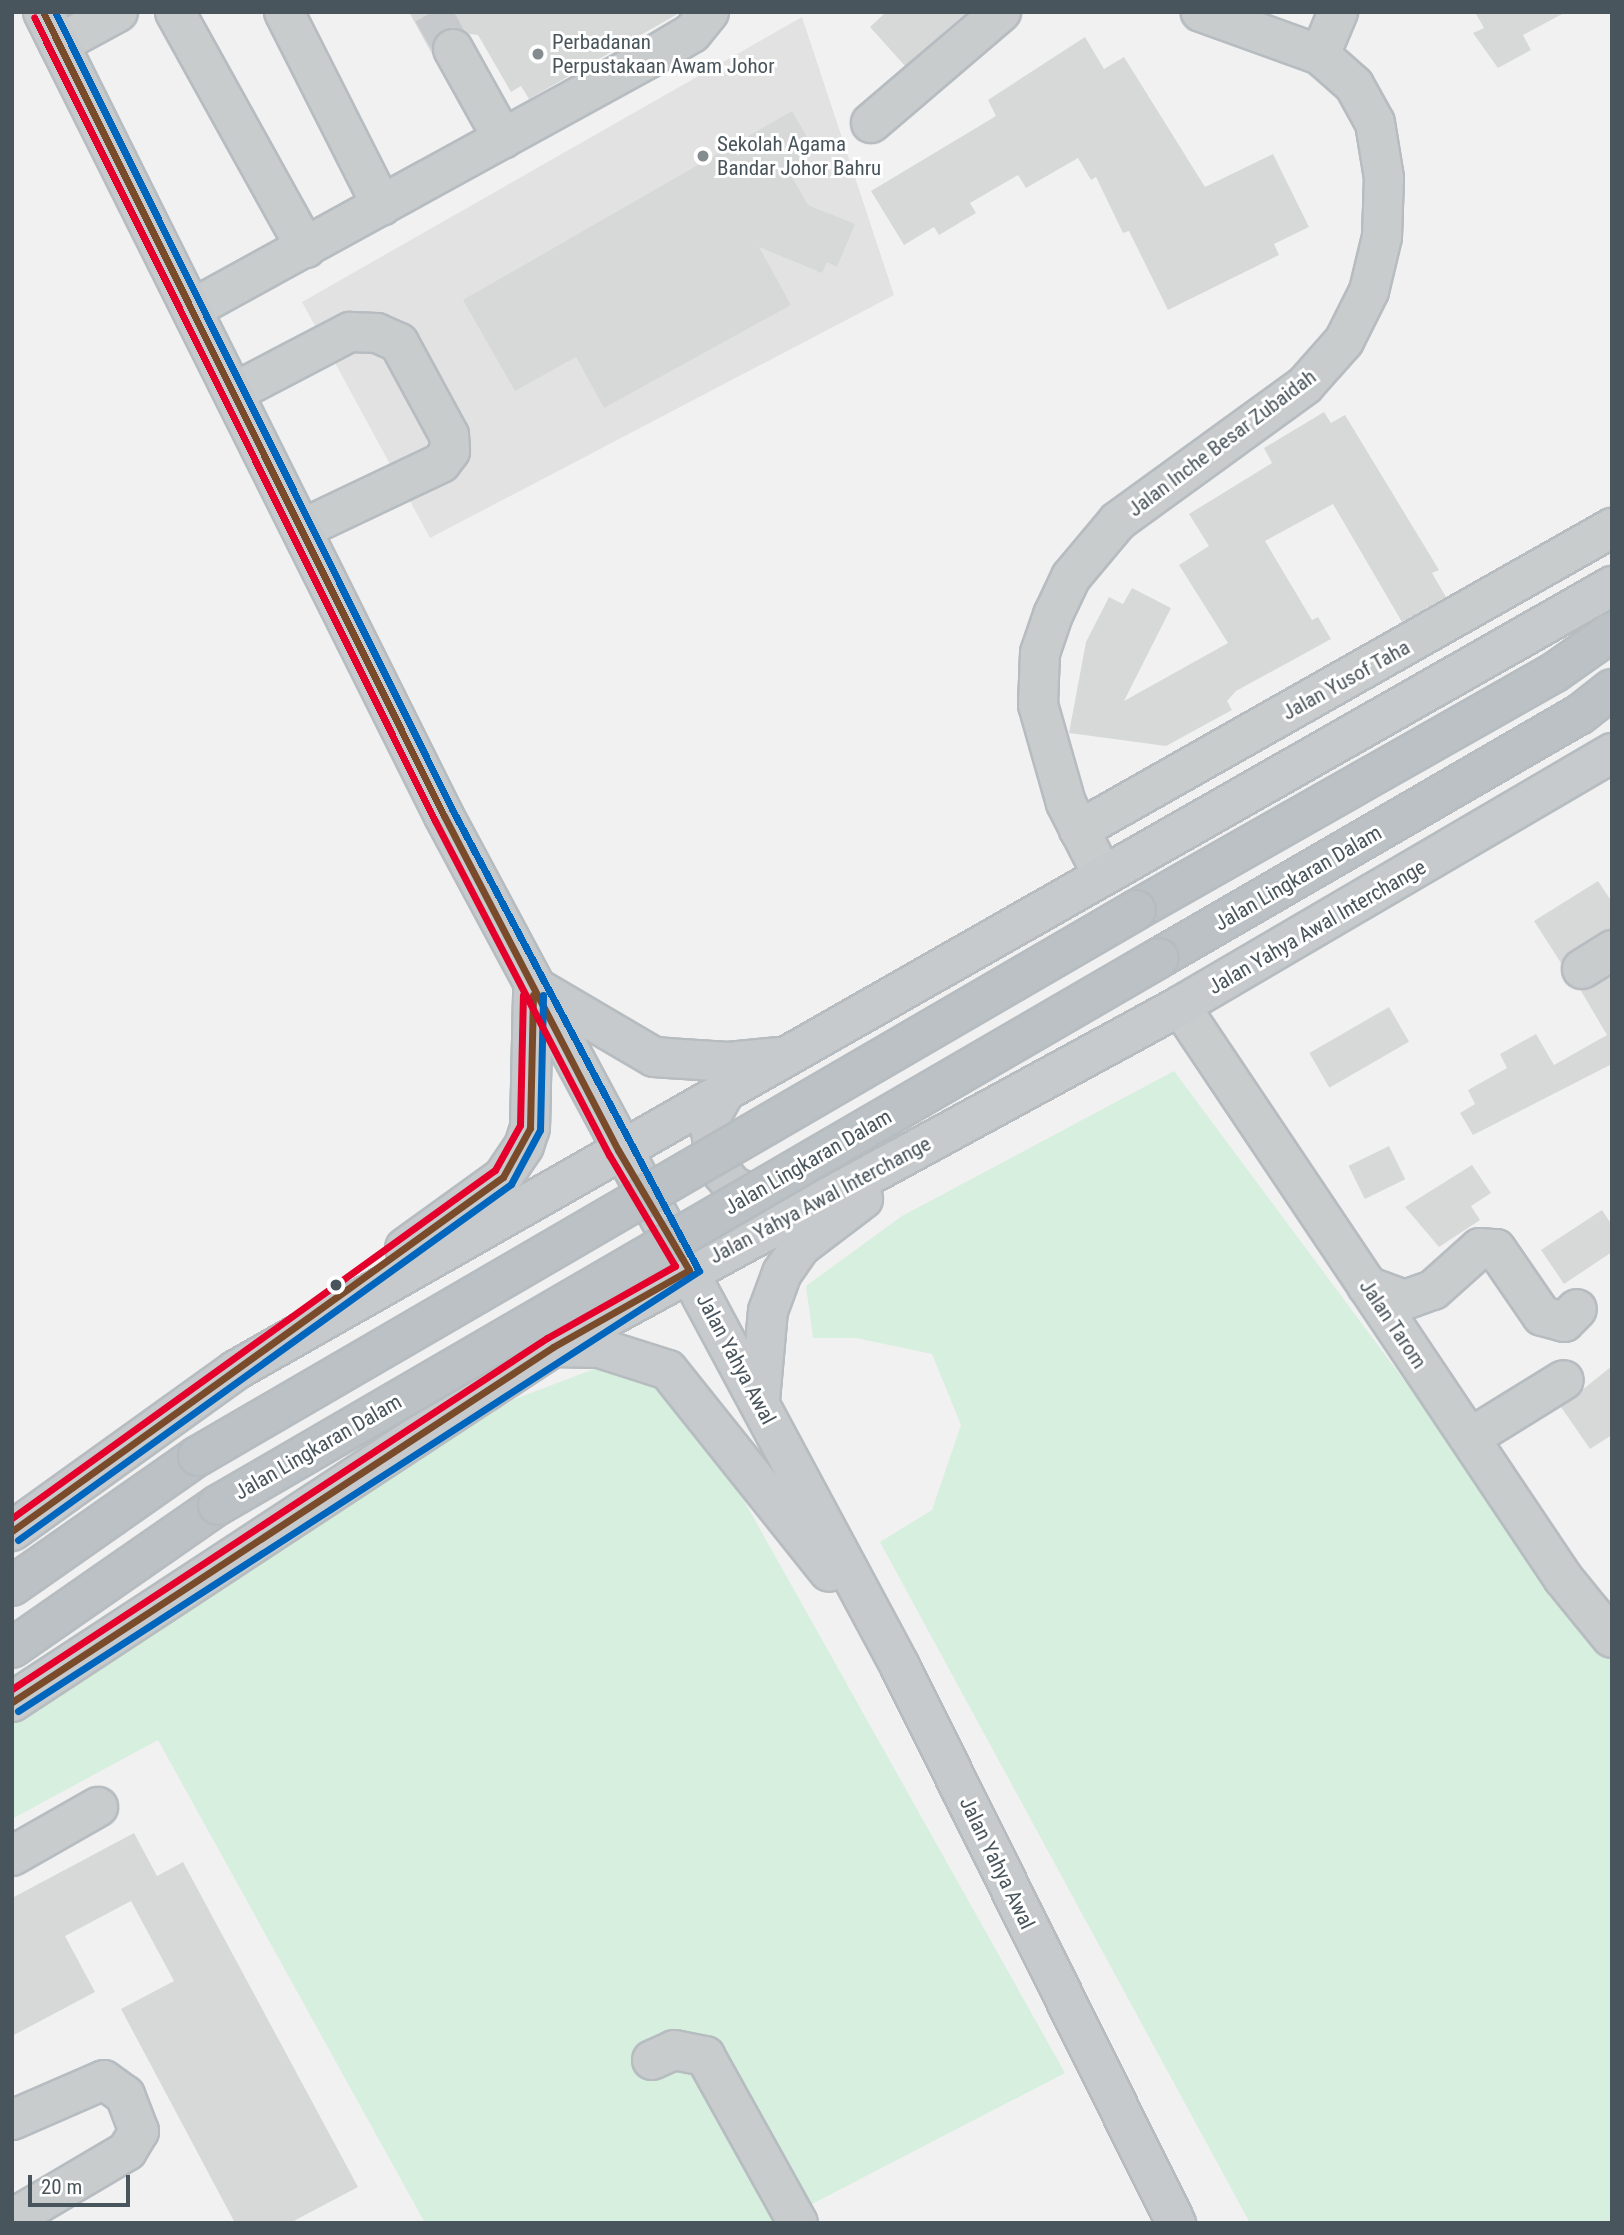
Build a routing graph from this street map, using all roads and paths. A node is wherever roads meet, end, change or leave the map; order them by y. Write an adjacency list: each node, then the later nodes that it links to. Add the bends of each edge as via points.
1 (118, 12): 8 (street)
2 (175, 12): 14 (street)
3 (284, 12): 13 (street)
4 (709, 12): 12 (street, via 692,33)
5 (1001, 12): 11 (street)
6 (1200, 12): 10 (street, Jalan Inche Besar Zubaidah)
7 (1338, 12): 10 (street)
8 (51, 28): 15 (main road, Jalan Yahya Awal)
9 (453, 49): 12 (street)
10 (1320, 55): 23 (street, Jalan Inche Besar Zubaidah, via 1354,85 1375,123 1383,214 1369,291 1345,341 1305,385 1118,521 1071,577 1040,653 1038,705 1047,753)
11 (871, 123)
12 (503, 139): 13 (street)
13 (382, 206): 14 (street)
14 (306, 248): 15 (street)
15 (192, 309): 16 (main road, Jalan Yahya Awal)
16 (235, 393): 18 (main road, Jalan Yahya Awal); 18 (street, via 349,332 377,333 399,343 449,435 450,452 440,463)
17 (1612, 528): 23 (street, Jalan Yusof Taha)
18 (302, 529): 25 (main road, Jalan Yahya Awal)
19 (1612, 586): 24 (main road)
20 (1612, 632): 41 (highway, bridge, via 1555,672 1136,910 198,1456)
21 (1612, 690): 43 (highway, Jalan Lingkaran Dalam, bridge, via 1579,715 218,1505)
22 (1612, 753): 26 (main road, Jalan Yahya Awal Interchange)
23 (1080, 830): 24 (street, Jalan Inche Besar Zubaidah)
24 (1101, 874): 27 (main road)
25 (533, 986): 27 (main road, via 654,1056 728,1062); 30 (main road, Jalan Yahya Awal); 36 (main road, via 530,1128 503,1177)
26 (1180, 1006): 29 (main road, Jalan Yahya Awal Interchange); 33 (street, Jalan Tarom)
27 (796, 1054): 28 (main road)
28 (724, 1093): 30 (main road); 31 (main road, via 709,1120 708,1139 733,1186 779,1206)
29 (957, 1128): 31 (main road, Jalan Yahya Awal Interchange); 38 (main road, via 801,1246 768,1311)
30 (618, 1150): 32 (main road, Jalan Yahya Awal); 36 (main road)
31 (815, 1203): 32 (main road, Jalan Yahya Awal Interchange)
32 (689, 1270): 35 (main road, Jalan Yahya Awal Interchange); 38 (main road, Jalan Yahya Awal)
33 (1367, 1286): 34 (street, via 1405,1300 1433,1290 1480,1248 1496,1249 1542,1316 1564,1322); 39 (street, Jalan Tarom)
34 (1577, 1309)
35 (553, 1347): 44 (main road, via 599,1348 668,1370); 45 (main road, Jalan Yahya Awal Interchange)
36 (236, 1370): 40 (main road)
37 (1564, 1380): 39 (street)
38 (760, 1403): 44 (main road, Jalan Yahya Awal)
39 (1488, 1426): 42 (street, Jalan Tarom, via 1563,1578)
40 (12, 1531)
41 (12, 1586)
42 (1612, 1638)
43 (12, 1648)
44 (900, 1666): 52 (main road, Jalan Yahya Awal)
45 (12, 1702)
46 (99, 1807): 47 (street)
47 (12, 1856)
48 (652, 2060): 51 (street, via 674,2050 705,2056)
49 (12, 2120): 50 (street, via 104,2080 125,2095 139,2131 127,2151)
50 (12, 2219)
51 (797, 2223)
52 (1176, 2223)

